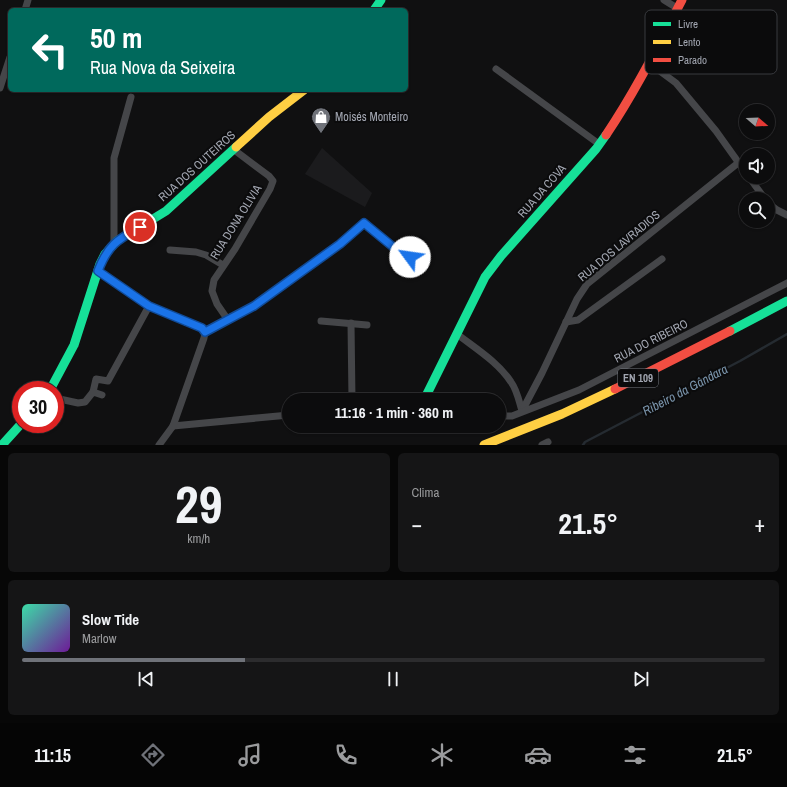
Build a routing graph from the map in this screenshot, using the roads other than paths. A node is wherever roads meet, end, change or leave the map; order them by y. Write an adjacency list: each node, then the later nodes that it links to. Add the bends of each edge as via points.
1 (664, 0): 2 (street)
2 (679, 4)
3 (8, 63): 7 (street)
4 (496, 69): 10 (street)
5 (645, 70): 10 (street, RUA DA COVA)
6 (664, 74): 12 (street, via 676,83 716,131)
7 (0, 88)
8 (301, 92): 11 (street, RUA DOS OUTEIROS)
9 (131, 97): 15 (street, via 114,158)
10 (599, 144): 30 (street, RUA DA COVA, via 485,277)
11 (233, 149): 15 (street, RUA DOS OUTEIROS, via 166,211); 19 (street, RUA DONA OLIVIA, via 273,181 235,249)
12 (738, 163): 26 (street, RUA DOS LAVRADIOS, via 587,284)
13 (775, 208): 14 (street)
14 (787, 215)
15 (114, 243): 20 (street, RUA DOS OUTEIROS, via 105,253)
16 (170, 250): 19 (street, via 196,252)
17 (410, 257): 24 (street, via 364,223 340,244 254,306)
18 (662, 259): 26 (street, via 578,320)
19 (223, 265): 24 (street, RUA DONA OLIVIA, via 214,280 212,292)
20 (98, 271): 23 (street); 31 (street, RUA DOS OUTEIROS, via 74,344)
21 (787, 283): 37 (street, RUA DO RIBEIRO, via 579,390)
22 (787, 301): 44 (street, EN 109, via 619,388)
23 (149, 306): 29 (street, via 202,328); 32 (street, via 108,382 96,379)
24 (228, 320): 29 (street)
25 (321, 321): 27 (street)
26 (566, 322): 37 (street, RUA DOS LAVRADIOS)
27 (351, 323): 28 (street); 33 (street)
28 (367, 325)
29 (205, 332): 40 (street)
30 (457, 334): 34 (street, RUA DA COVA); 37 (street, via 498,366 512,382)
31 (55, 381)
32 (93, 392): 35 (street); 36 (street, via 85,402)
33 (352, 393)
34 (428, 393)
35 (102, 395)
36 (64, 400)
37 (522, 411): 39 (street, RUA DO RIBEIRO)
38 (282, 416): 40 (street)
39 (506, 416)
40 (173, 426): 43 (street)
41 (12, 432): 42 (street)
42 (3, 441)
43 (159, 445)
44 (484, 445)

